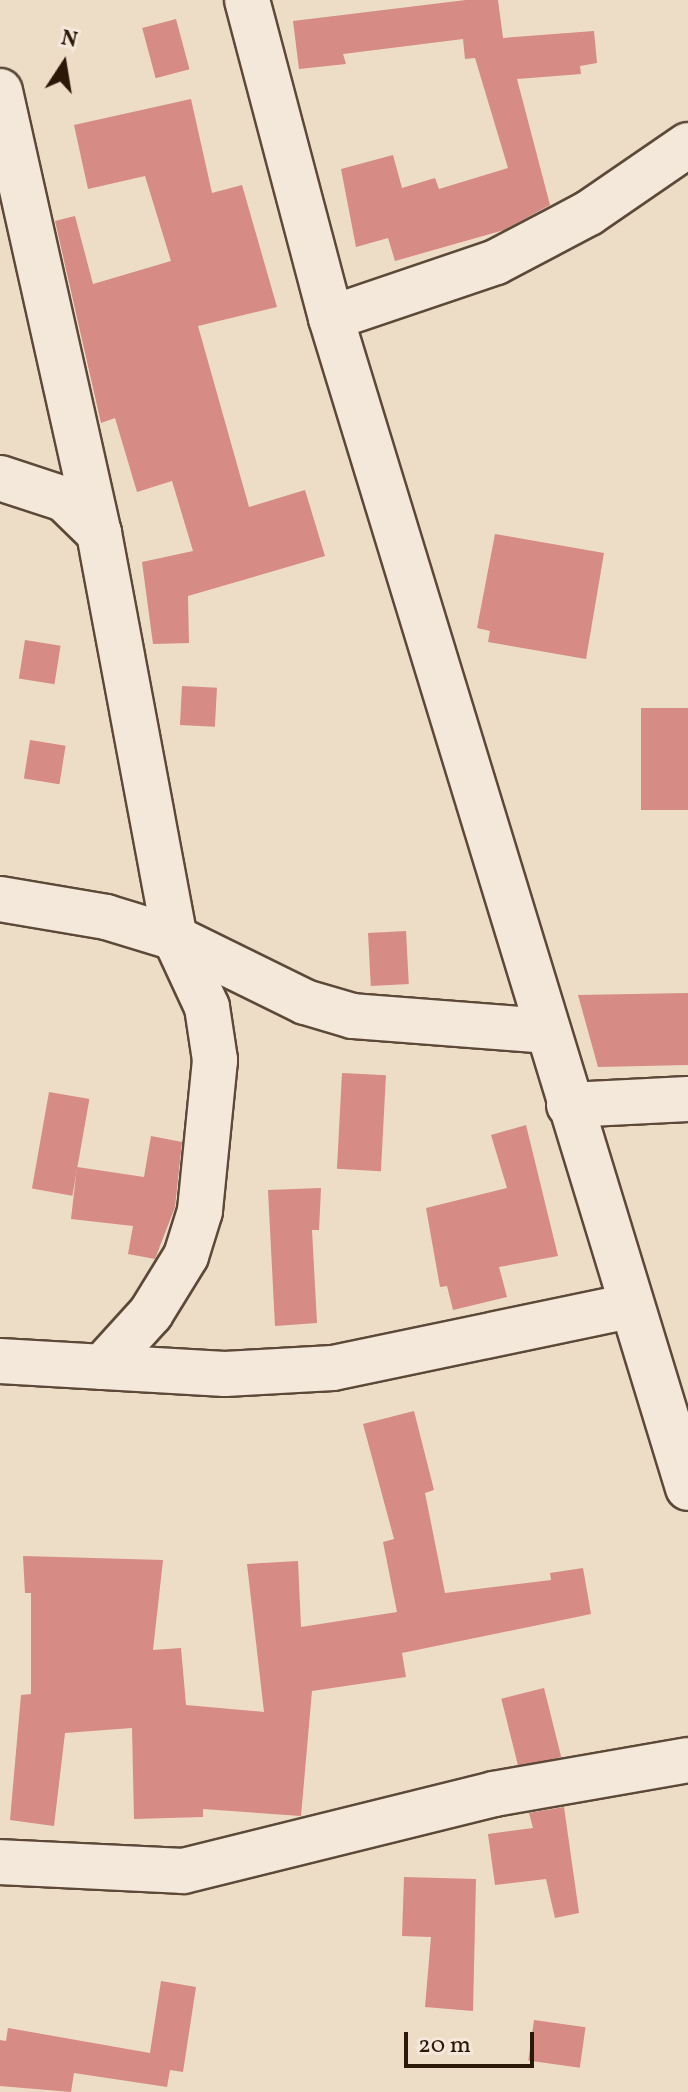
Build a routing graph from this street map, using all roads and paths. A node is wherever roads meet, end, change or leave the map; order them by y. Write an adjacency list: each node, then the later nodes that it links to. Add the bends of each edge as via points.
1 (247, 0): 4 (street)
2 (0, 91): 6 (street)
3 (688, 145): 4 (street, via 589,213 496,262)
4 (331, 318): 9 (street)
5 (0, 478): 6 (street, via 64,499)
6 (99, 533): 8 (street)
7 (0, 899): 8 (street, via 106,917)
8 (175, 938): 9 (street, via 247,976 353,1016); 14 (street, via 207,1007 215,1060 200,1211 186,1256 151,1313)
9 (546, 1031): 11 (street)
10 (688, 1099): 11 (street)
11 (569, 1105): 12 (street)
12 (630, 1306): 14 (street, via 333,1368 225,1374); 15 (street)
13 (0, 1361): 14 (street)
14 (102, 1367)
15 (688, 1488)
16 (688, 1760): 17 (street, via 494,1794 183,1871)
17 (0, 1862)

